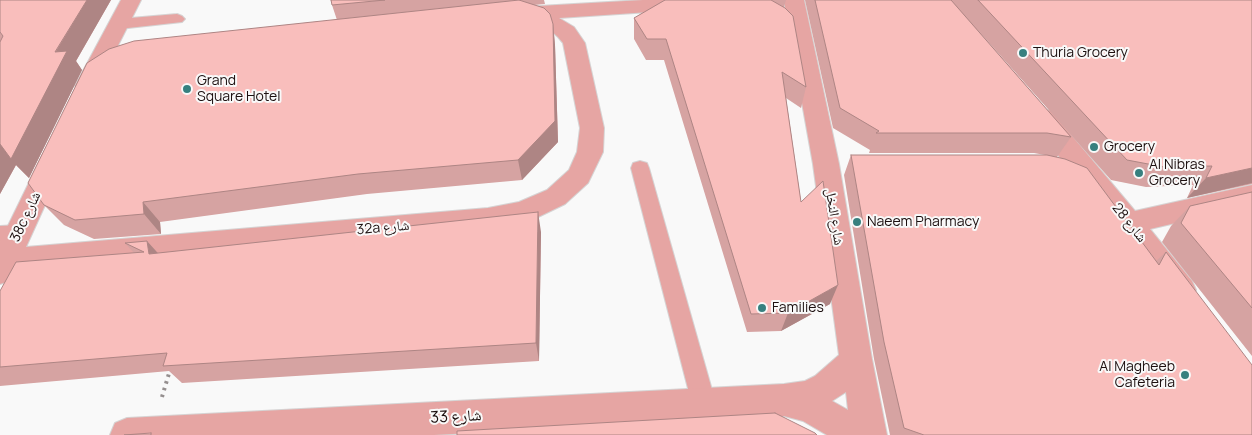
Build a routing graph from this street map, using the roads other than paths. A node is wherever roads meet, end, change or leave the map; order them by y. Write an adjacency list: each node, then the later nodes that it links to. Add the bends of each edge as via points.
1 (131, 0): 7 (street)
2 (794, 0): 6 (street, شارع النخل)
3 (715, 2): 19 (street, 32a شارع, via 512,14 554,23 574,43 592,128 590,152 579,176 556,197 524,212 488,219)
4 (745, 5): 6 (street, via 773,14)
5 (177, 19): 7 (lane)
6 (802, 34): 21 (street, شارع النخل, via 835,164)
7 (121, 42): 9 (street, via 102,70 90,79)
8 (1026, 100): 10 (street, شارع 28)
9 (78, 106)
10 (1043, 119): 12 (street); 15 (street, شارع 28)
11 (61, 142): 18 (street, 38c شارع)
12 (1036, 144)
13 (640, 168): 23 (lane)
14 (1056, 168): 15 (street)
15 (1100, 188): 17 (street, شارع 28)
16 (1252, 194): 17 (street)
17 (1130, 223): 20 (street, شارع 28)
18 (9, 234): 19 (street, 38c شارع)
19 (3, 266)
20 (1196, 310)
21 (856, 358): 22 (street, شارع 33, via 827,387 808,396); 26 (street, شارع النخل)
22 (784, 400): 23 (street, شارع 33); 25 (street, شارع 33, via 809,407)
23 (704, 404): 24 (street, شارع 33)
24 (139, 434)
25 (856, 435)
26 (870, 435)

